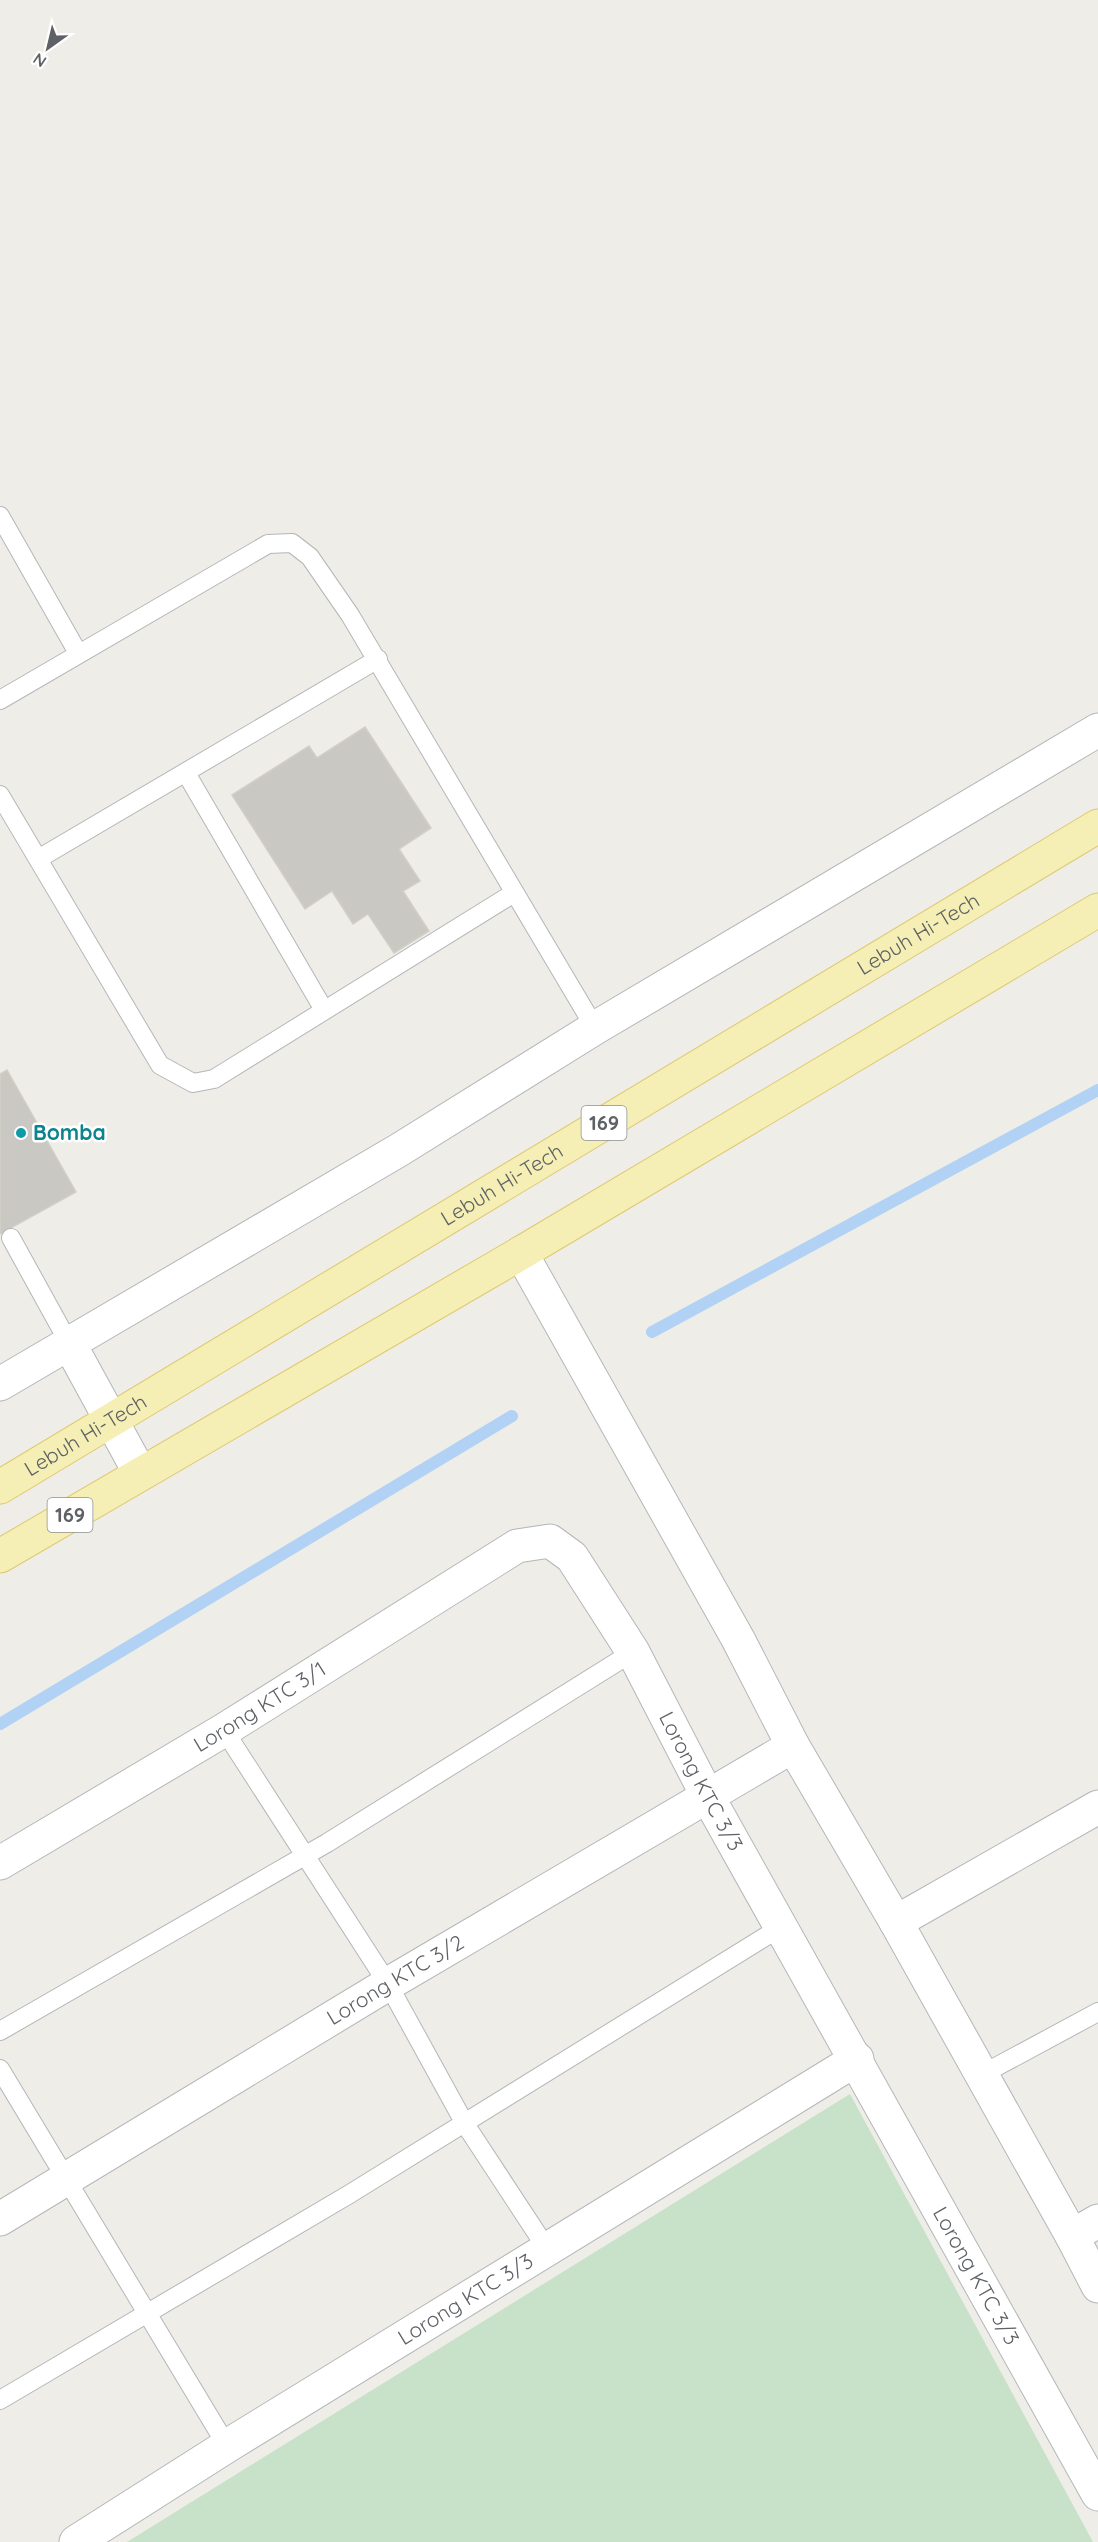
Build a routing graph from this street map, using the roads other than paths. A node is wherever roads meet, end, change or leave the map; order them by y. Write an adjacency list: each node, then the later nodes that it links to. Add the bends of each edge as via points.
1 (0, 516): 2 (lane)
2 (78, 653): 3 (lane, via 268,544 292,543 310,557); 4 (lane)
3 (378, 659): 6 (lane); 10 (lane)
4 (0, 700)
5 (1098, 730): 13 (street)
6 (186, 773): 9 (lane); 12 (lane)
7 (0, 795): 9 (lane)
8 (1098, 826): 18 (main road, Lebuh Hi-Tech / 169)
9 (38, 859): 12 (lane, via 160,1065 180,1077 193,1083 214,1078)
10 (514, 893): 12 (lane); 13 (lane)
11 (1098, 910): 15 (main road, 169)
12 (324, 1010)
13 (595, 1028): 16 (street, via 399,1150)
14 (11, 1238): 16 (lane)
15 (521, 1253): 19 (main road, 169); 25 (street, via 738,1639)
16 (70, 1345): 17 (street); 18 (street)
17 (0, 1384)
18 (111, 1418): 19 (street); 20 (main road, Lebuh Hi-Tech / 169)
19 (140, 1473): 22 (main road, 169)
20 (0, 1487)
21 (518, 1546): 23 (street, Lorong KTC 3/3, via 550,1541 572,1557); 24 (street, Lorong KTC 3/1)
22 (0, 1556)
23 (633, 1652): 26 (street, Lorong KTC 3/3); 28 (lane)
24 (224, 1730): 28 (lane); 29 (street, Lorong KTC 3/1)
25 (793, 1746): 26 (street, Lorong KTC 3/2); 30 (street)
26 (708, 1797): 31 (street, Lorong KTC 3/3); 32 (street, Lorong KTC 3/2)
27 (1098, 1807): 30 (street)
28 (305, 1855): 32 (lane); 34 (lane)
29 (0, 1863)
30 (896, 1922): 37 (street)
31 (781, 1927): 35 (street, Lorong KTC 3/3); 38 (lane)
32 (388, 1984): 38 (lane); 39 (street, Lorong KTC 3/2)
33 (1098, 2012): 37 (lane)
34 (0, 2031)
35 (857, 2059): 42 (street, Lorong KTC 3/3); 47 (street, Lorong KTC 3/3)
36 (0, 2069): 39 (lane)
37 (981, 2075): 41 (street)
38 (465, 2124): 42 (lane); 44 (lane)
39 (67, 2177): 40 (street, Lorong KTC 3/2); 44 (lane)
40 (0, 2219)
41 (1085, 2228): 43 (street)
42 (547, 2249): 46 (street, Lorong KTC 3/3)
43 (1098, 2286)
44 (147, 2313): 45 (lane); 46 (lane)
45 (0, 2400)
46 (227, 2446): 48 (street, Lorong KTC 3/3)
47 (1098, 2494)
48 (76, 2542)

